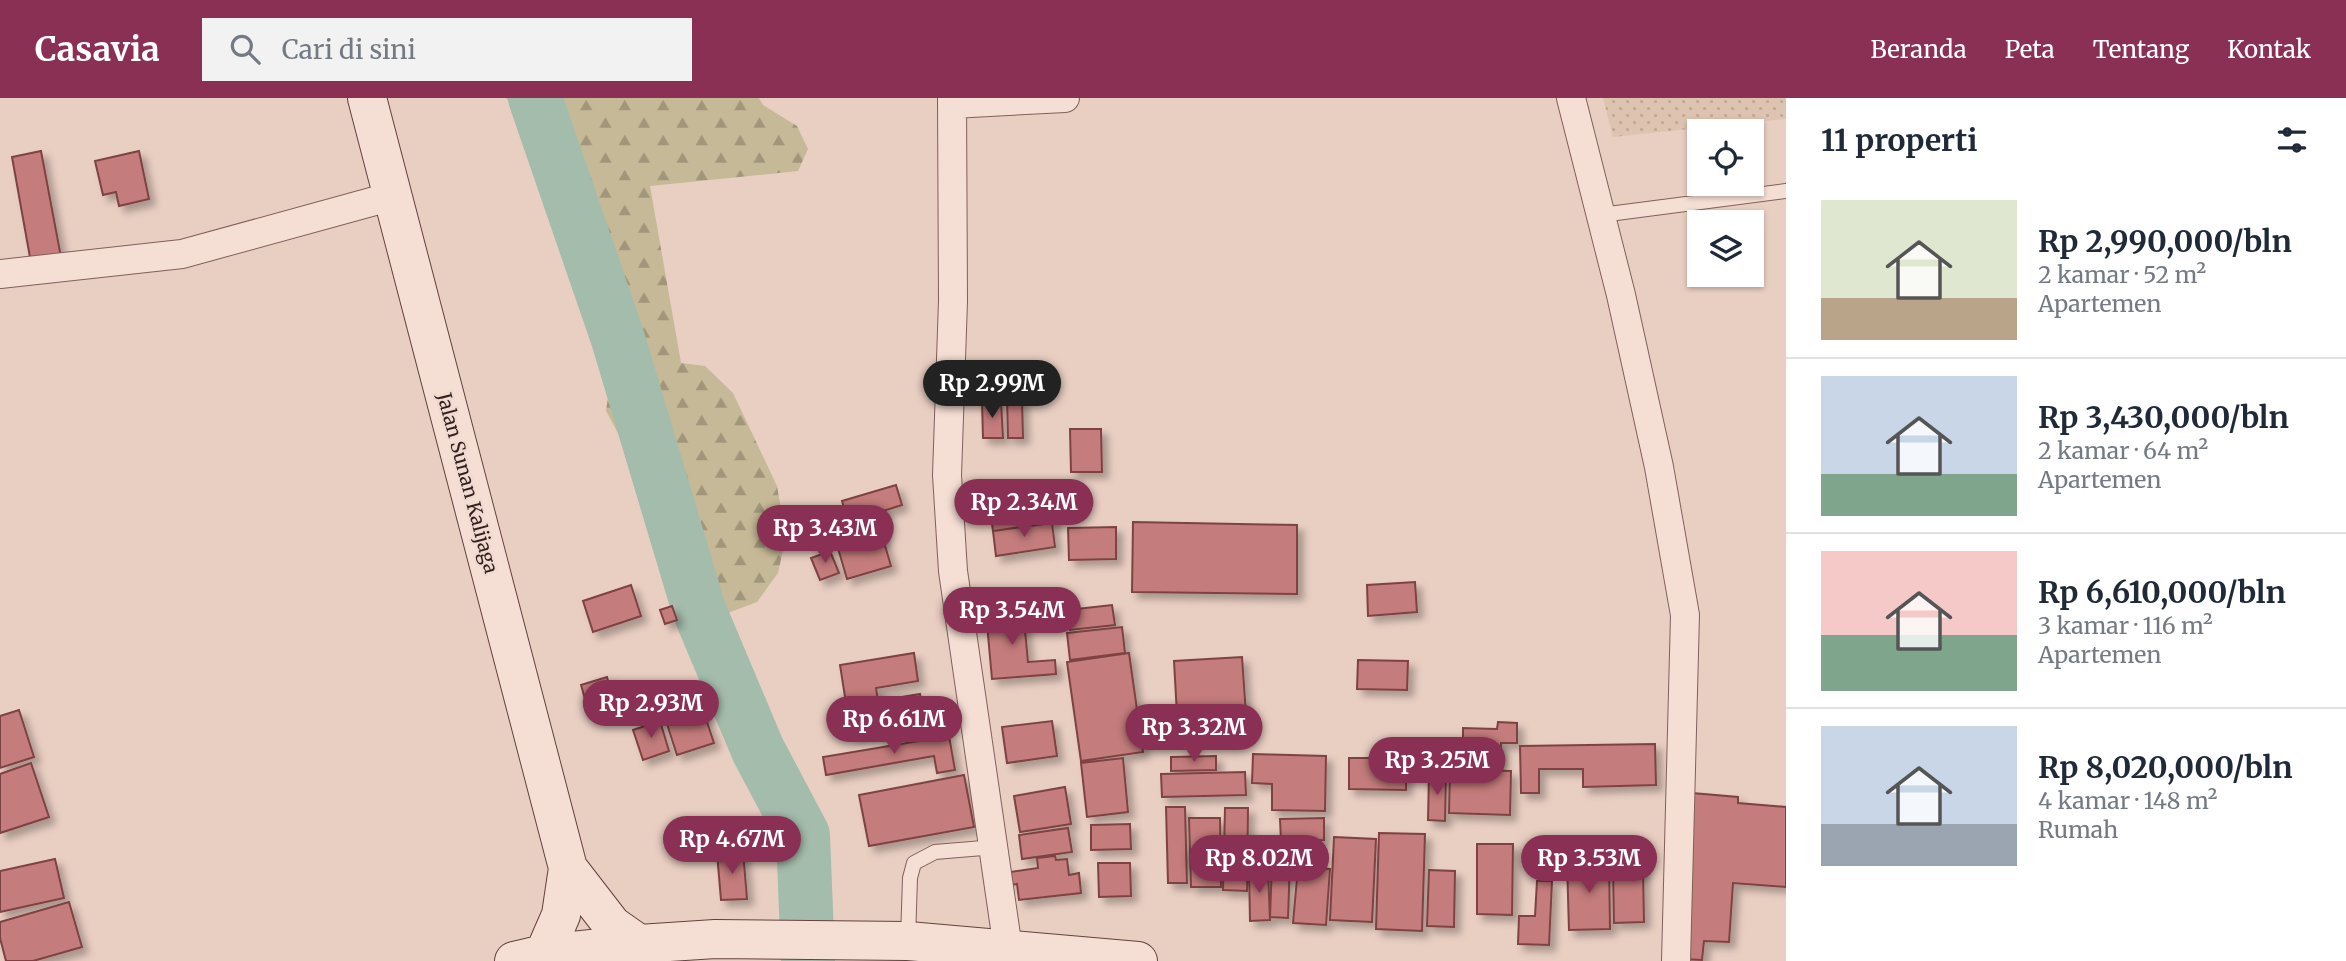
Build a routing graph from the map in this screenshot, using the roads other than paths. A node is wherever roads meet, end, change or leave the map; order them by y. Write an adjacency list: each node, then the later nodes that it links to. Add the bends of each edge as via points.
1 (367, 98): 6 (main road, Jalan Sunan Kalijaga)
2 (1065, 98): 4 (street)
3 (1571, 98): 7 (street)
4 (952, 101): 9 (street, via 953,301 947,475 953,570)
5 (1786, 191): 7 (lane)
6 (394, 196): 8 (street, via 182,254); 10 (main road, Jalan Sunan Kalijaga)
7 (1601, 215): 16 (street, via 1659,467 1685,615)
8 (0, 274)
9 (995, 848): 11 (lane, via 935,852 914,863); 13 (street)
10 (568, 867): 12 (main road, Jalan Sunan Kalijaga, via 612,925); 14 (main road, Jalan Sunan Kalijaga, via 561,915)
11 (895, 941): 12 (main road, via 715,939); 13 (main road)
12 (660, 949): 14 (main road)
13 (983, 952): 15 (main road)
14 (529, 958)
15 (1138, 961)
16 (1676, 961)

